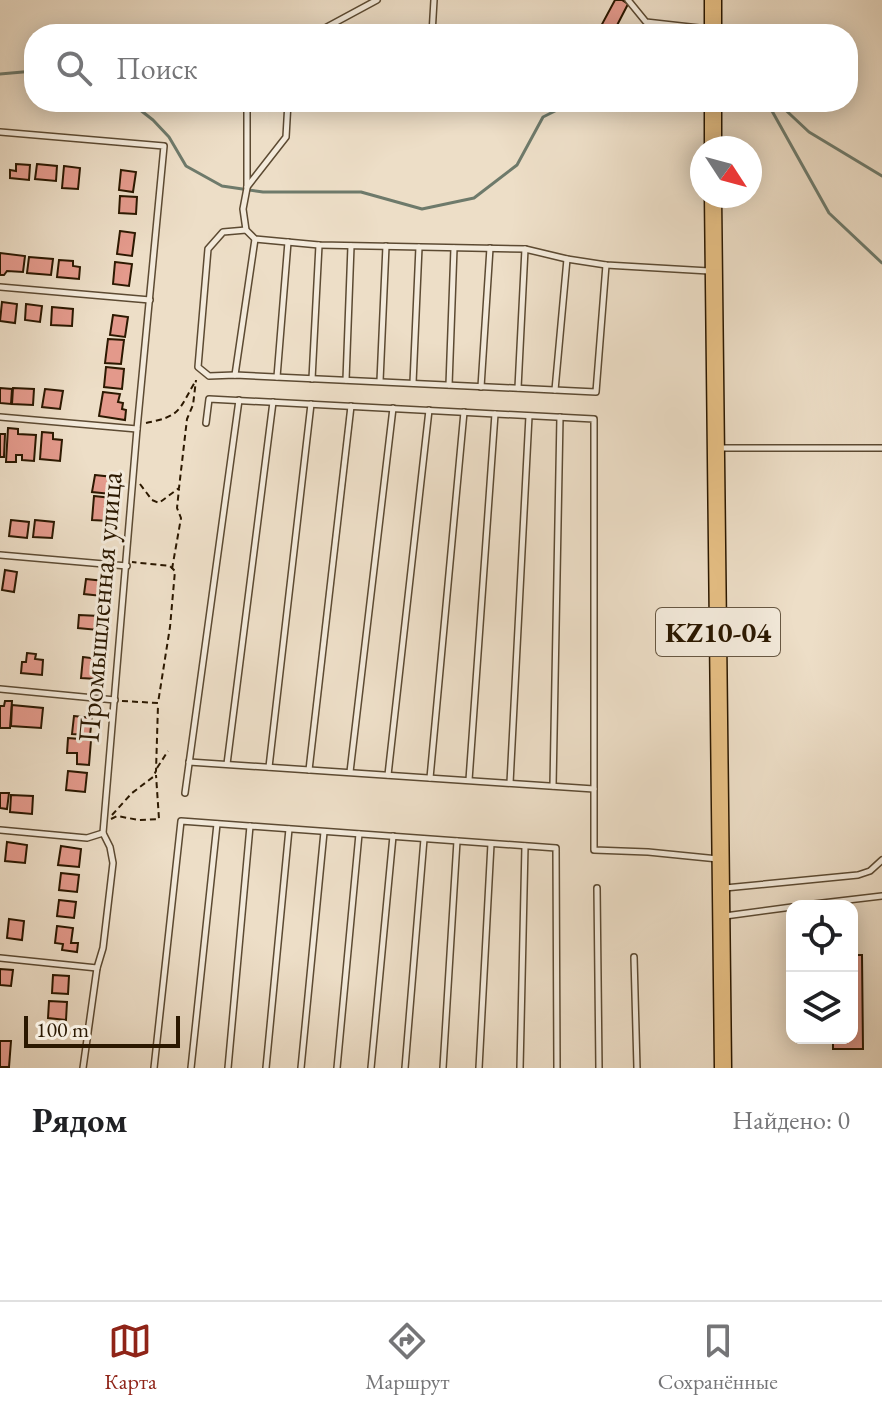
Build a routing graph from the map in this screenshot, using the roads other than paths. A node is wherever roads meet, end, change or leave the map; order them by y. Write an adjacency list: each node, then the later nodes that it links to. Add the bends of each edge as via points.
1 (377, 0): 5 (lane)
2 (434, 0): 6 (lane)
3 (628, 0): 7 (lane, via 646,22)
4 (713, 0): 8 (highway)
5 (333, 24)
6 (433, 24)
7 (659, 24)
8 (713, 24)
9 (247, 112): 14 (lane)
10 (287, 112): 14 (lane, via 286,137)
11 (713, 112): 13 (highway)
12 (0, 132): 30 (lane, Промышленная улица, via 164,146)
13 (713, 136)
14 (247, 188): 16 (lane)
15 (713, 208): 28 (highway, KZ10-04)
16 (246, 230): 17 (lane); 31 (lane, via 223,232 208,249 198,367 209,376)
17 (255, 239): 18 (lane); 31 (lane)
18 (288, 242): 19 (lane); 32 (lane)
19 (319, 245): 20 (lane); 33 (lane)
20 (351, 246): 21 (lane); 34 (lane)
21 (386, 246): 22 (lane); 35 (lane)
22 (419, 247): 23 (lane); 36 (lane)
23 (454, 248): 24 (lane); 37 (lane)
24 (490, 248): 25 (lane); 38 (lane)
25 (525, 249): 26 (lane); 39 (lane)
26 (567, 259): 27 (lane); 40 (lane)
27 (606, 265): 28 (lane); 40 (lane, via 596,392)
28 (714, 271): 54 (highway, KZ10-04)
29 (0, 287): 30 (lane)
30 (150, 300): 53 (lane, Промышленная улица)
31 (235, 375): 32 (lane)
32 (277, 377): 33 (lane)
33 (312, 379): 34 (lane)
34 (346, 380): 35 (lane)
35 (380, 382): 36 (lane)
36 (413, 383): 37 (lane)
37 (449, 385): 38 (lane)
38 (481, 387): 39 (lane)
39 (518, 388): 40 (lane)
40 (555, 390)
41 (239, 400): 42 (lane); 52 (lane, via 209,399); 60 (lane)
42 (273, 402): 43 (lane); 61 (lane)
43 (311, 404): 44 (lane); 62 (lane)
44 (351, 406): 45 (lane); 63 (lane)
45 (393, 408): 46 (lane); 64 (lane)
46 (429, 410): 47 (lane); 65 (lane)
47 (464, 412): 48 (lane); 66 (lane)
48 (495, 414): 49 (lane); 67 (lane)
49 (529, 416): 51 (lane); 68 (lane)
50 (0, 417): 53 (lane)
51 (560, 417): 69 (lane); 70 (lane, via 594,419)
52 (206, 423)
53 (137, 427): 57 (lane, Промышленная улица)
54 (717, 448): 55 (lane); 84 (highway, KZ10-04)
55 (882, 448)
56 (0, 555): 57 (lane)
57 (127, 564): 59 (lane, Промышленная улица)
58 (0, 689): 59 (lane)
59 (115, 700): 77 (lane, Промышленная улица)
60 (189, 762): 61 (lane); 71 (lane)
61 (227, 764): 62 (lane)
62 (269, 767): 63 (lane)
63 (309, 770): 64 (lane)
64 (350, 772): 65 (lane)
65 (388, 775): 66 (lane)
66 (430, 778): 67 (lane)
67 (469, 780): 68 (lane)
68 (510, 783): 69 (lane)
69 (553, 786): 70 (lane)
70 (594, 789): 84 (lane, via 594,850)
71 (185, 793)
72 (217, 824): 73 (lane); 96 (lane, via 181,821); 97 (lane)
73 (250, 826): 74 (lane); 98 (lane)
74 (289, 829): 76 (lane); 99 (lane)
75 (0, 830): 77 (lane, via 87,838)
76 (324, 832): 78 (lane); 100 (lane)
77 (103, 833): 94 (lane, Промышленная улица, via 113,863)
78 (359, 834): 79 (lane); 101 (lane)
79 (393, 836): 80 (lane); 102 (lane)
80 (424, 839): 81 (lane); 103 (lane)
81 (457, 841): 82 (lane); 104 (lane)
82 (491, 844): 83 (lane); 105 (lane)
83 (525, 846): 106 (lane); 107 (lane, via 556,848)
84 (719, 859): 87 (highway, KZ10-04)
85 (882, 860): 87 (lane, via 858,875)
86 (597, 888): 108 (lane)
87 (720, 888): 91 (highway, KZ10-04)
88 (882, 896): 89 (lane)
89 (847, 900)
90 (786, 907): 91 (lane)
91 (720, 917): 110 (highway, KZ10-04)
92 (634, 957): 109 (lane)
93 (0, 958): 94 (lane)
94 (97, 968): 95 (lane, Промышленная улица)
95 (83, 1068)
96 (154, 1068)
97 (191, 1068)
98 (228, 1068)
99 (266, 1068)
100 (301, 1068)
101 (337, 1068)
102 (371, 1068)
103 (405, 1068)
104 (443, 1068)
105 (479, 1068)
106 (520, 1068)
107 (557, 1068)
108 (599, 1068)
109 (637, 1068)
110 (723, 1068)

